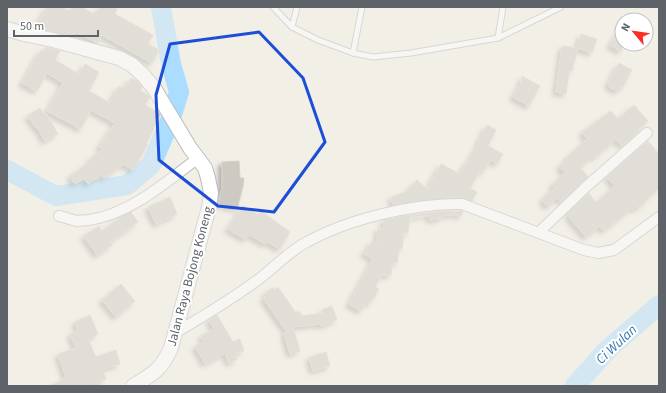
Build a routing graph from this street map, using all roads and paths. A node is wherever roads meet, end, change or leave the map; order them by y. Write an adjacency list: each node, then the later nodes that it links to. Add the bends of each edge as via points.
1 (273, 7): 6 (lane)
2 (297, 7): 6 (lane)
3 (362, 7): 9 (lane)
4 (503, 7): 8 (lane)
5 (561, 7): 8 (lane)
6 (292, 26): 9 (lane, via 318,40)
7 (7, 29): 11 (main road, Jalan Raya Bojong Koneng, via 119,58 132,65 154,88)
8 (498, 38): 9 (lane, via 373,57)
9 (353, 53)
10 (647, 133): 14 (street)
11 (194, 153): 12 (street, via 163,184 130,206 95,219 78,221); 15 (main road, Jalan Raya Bojong Koneng, via 205,168 211,193)
12 (59, 216)
13 (659, 217): 14 (street, via 608,252 584,250)
14 (539, 232): 15 (street, via 462,204 420,207 367,218 306,242 224,304)
15 (175, 333): 16 (main road, Jalan Raya Bojong Koneng, via 166,360)
16 (133, 386)

